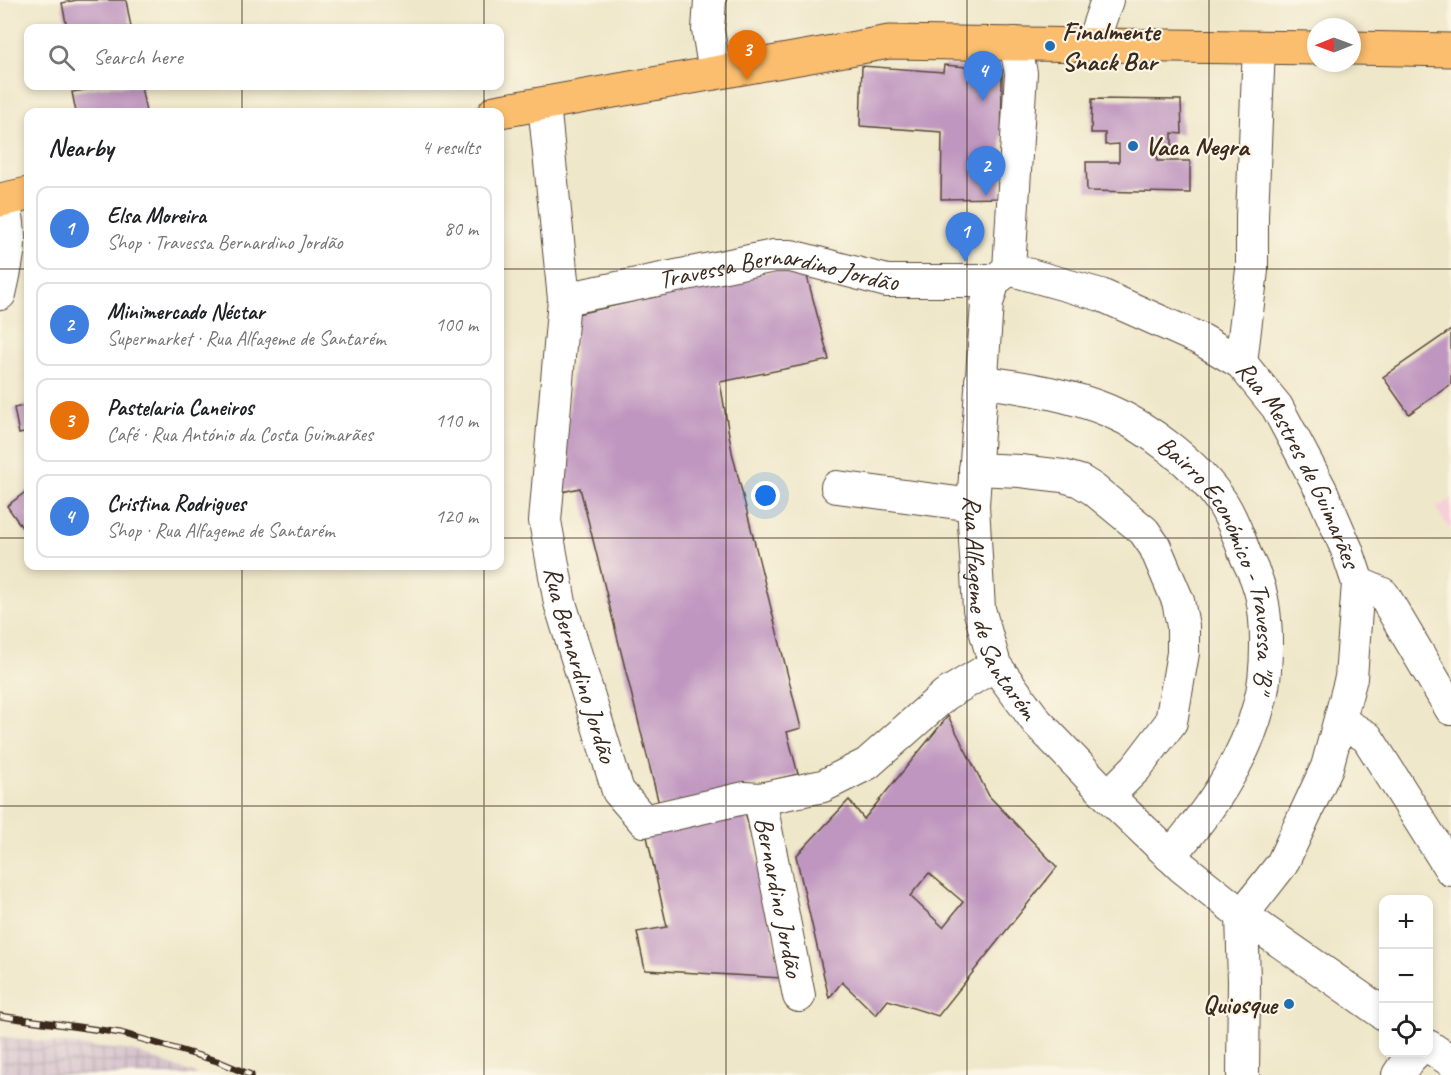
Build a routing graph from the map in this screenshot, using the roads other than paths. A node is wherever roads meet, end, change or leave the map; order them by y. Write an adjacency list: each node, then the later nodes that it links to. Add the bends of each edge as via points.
1 (710, 0): 9 (street, via 708,30)
2 (1107, 0): 4 (street)
3 (1015, 43): 4 (main road); 9 (main road, via 889,42); 13 (street, Rua Alfageme de Santarém, via 1022,73)
4 (1092, 44): 5 (main road)
5 (1259, 47): 6 (main road); 16 (street, Rua Mestres de Guimarães, via 1252,270)
6 (1307, 48)
7 (1361, 48): 8 (main road)
8 (1451, 50)
9 (716, 73): 10 (main road)
10 (544, 104): 11 (main road); 15 (street, Rua Bernardino Jordão)
11 (504, 111)
12 (11, 198): 14 (street, via 10,248)
13 (1001, 275): 15 (street, Travessa Bernardino Jordão, via 887,281 791,256 774,256); 16 (street, Travessa Bernardino Jordão, via 1057,281 1101,296 1202,340); 17 (street, Rua Alfageme de Santarém, via 987,303)
14 (0, 294)
15 (564, 299): 26 (street, Rua Bernardino Jordão, via 545,521 561,603 618,791 644,821 744,798)
16 (1240, 363): 21 (street, Rua Mestres de Guimarães, via 1278,407 1321,489)
17 (981, 381): 18 (street, Rua Alfageme de Santarém); 27 (street, Bairro Económico - Travessa "B", via 1059,394 1110,411 1167,446 1222,501 1258,584 1264,610 1265,670 1260,705 1232,771)
18 (975, 469): 20 (street, Rua Alfageme de Santarém); 25 (street, via 1063,476 1093,489 1144,531 1178,601 1184,626 1183,653 1171,722 1136,768)
19 (837, 487): 20 (street)
20 (973, 505): 22 (street, Rua Alfageme de Santarém, via 979,609)
21 (1358, 583): 23 (street, via 1383,594); 24 (street, Rua Mestres de Guimarães, via 1351,678)
22 (995, 665): 25 (street, Rua Alfageme de Santarém, via 1037,722); 26 (street, Rua Bernardino Jordão, via 945,695 867,764 823,786)
23 (1451, 709)
24 (1340, 721): 28 (street, via 1367,737); 29 (street, Rua Mestres de Guimarães, via 1327,767 1282,864)
25 (1108, 796): 27 (street, Rua Alfageme de Santarém)
26 (760, 799): 30 (street, Bernardino Jordão)
27 (1170, 856): 29 (street, Rua Alfageme de Santarém)
28 (1451, 870)
29 (1242, 915): 31 (street, Rua Alfageme de Santarém); 35 (street)
30 (799, 996)
31 (1379, 1011)
32 (1433, 1049): 34 (street)
33 (1411, 1057): 36 (street)
34 (1451, 1061)
35 (1243, 1075)
36 (1398, 1075)

